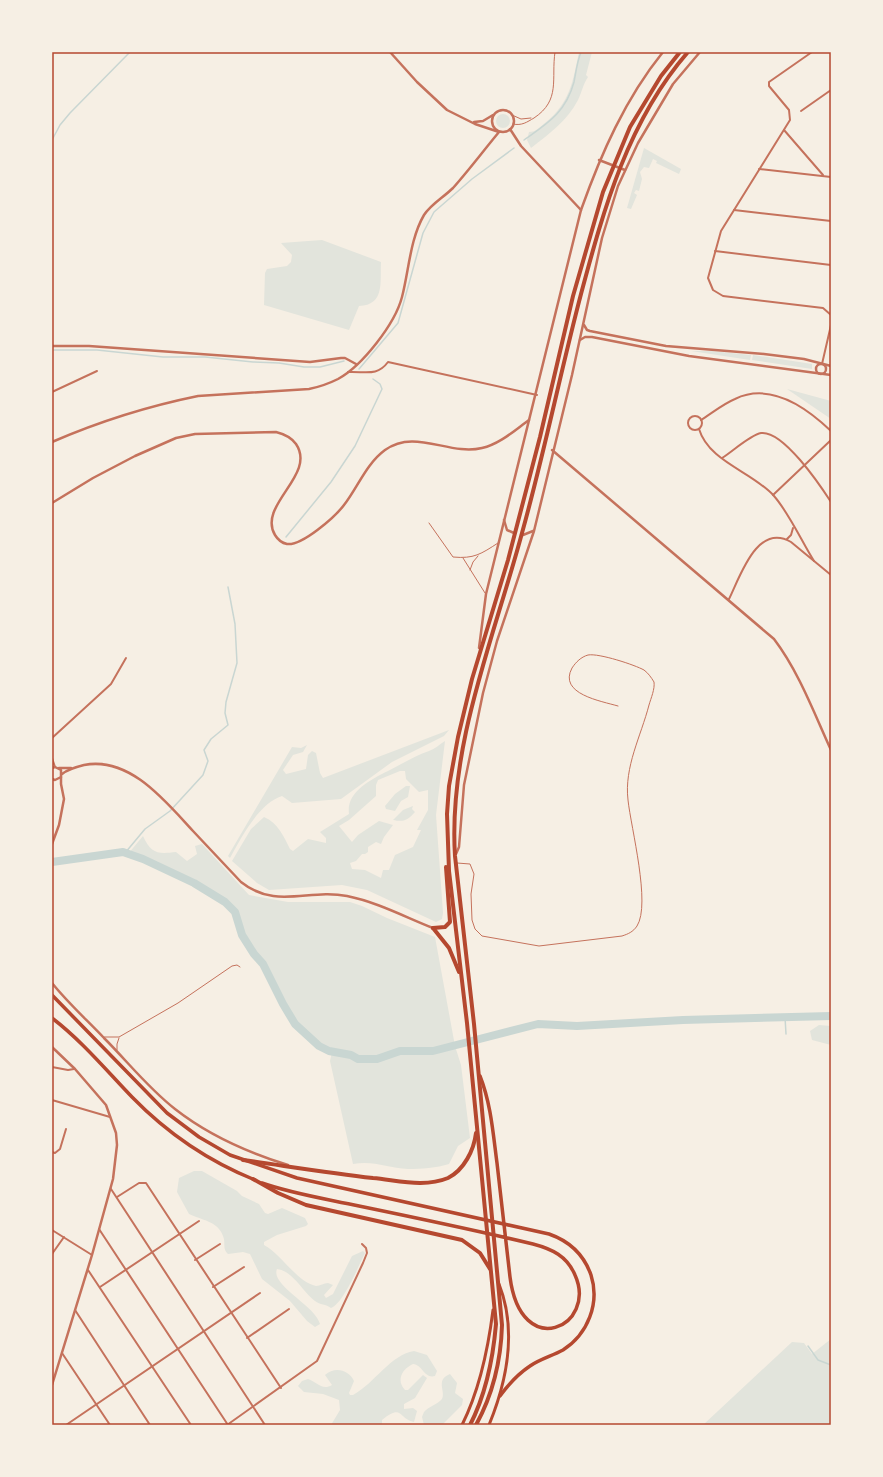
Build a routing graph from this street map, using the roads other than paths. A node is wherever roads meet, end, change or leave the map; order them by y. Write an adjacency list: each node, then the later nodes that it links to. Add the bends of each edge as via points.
1 (390, 52): 13 (street, via 446,110)
2 (555, 52): 12 (lane, via 553,93 547,107)
3 (663, 52): 18 (street, via 625,108)
4 (680, 52): 71 (highway, via 648,96 630,127 612,169 573,296 520,516)
5 (688, 52): 84 (highway, via 645,114 623,159 598,230 522,535 462,748 454,813)
6 (700, 52): 19 (street, via 673,84 646,128)
7 (812, 52): 16 (street, via 770,80 769,86 790,112 790,120)
8 (831, 90): 9 (street)
9 (801, 111)
10 (494, 114): 11 (street, via 502,110); 13 (street, via 483,121); 17 (street, via 492,123)
11 (512, 115): 12 (lane, via 525,119); 14 (street)
12 (536, 117): 14 (lane, via 523,124)
13 (471, 122): 17 (street)
14 (513, 124): 15 (street)
15 (510, 129): 17 (street); 23 (street, via 521,146)
16 (784, 130): 20 (street); 21 (street)
17 (499, 132): 35 (street, via 453,187 424,215 418,227 400,304 385,332)
18 (599, 160): 19 (street); 23 (street)
19 (625, 170): 29 (street, via 602,238)
20 (759, 170): 21 (street); 24 (street)
21 (824, 176): 22 (street)
22 (831, 177)
23 (581, 210): 43 (street)
24 (734, 210): 25 (street); 26 (street, via 721,230)
25 (831, 221)
26 (715, 251): 27 (street); 28 (street, via 708,278 717,294 823,308)
27 (831, 265)
28 (831, 315)
29 (583, 324): 31 (street); 32 (street, via 588,331)
30 (831, 325): 36 (street)
31 (580, 341): 34 (street, via 585,337 591,337); 50 (street)
32 (660, 345): 34 (street); 36 (street, via 764,354)
33 (52, 346): 35 (street, via 89,346 310,362 341,358)
34 (654, 350): 40 (street)
35 (356, 364): 39 (street)
36 (822, 364): 37 (street); 40 (street, via 826,370); 40 (street, via 816,368)
37 (831, 366)
38 (97, 371): 42 (street)
39 (347, 372): 43 (street, via 363,371 373,374 388,362); 49 (street, via 331,383 309,389 198,396 86,428)
40 (821, 374): 41 (street)
41 (831, 376)
42 (52, 392)
43 (537, 395): 44 (street)
44 (529, 420): 55 (street, via 496,443 483,448 463,450 414,440 398,442 371,463 337,513 307,537 291,544 281,542 277,538 272,530 272,522 278,504 300,467 302,457 293,441 276,432 195,434 176,438 128,460); 56 (street)
45 (701, 420): 46 (street); 46 (street, via 693,417 688,422 689,428); 47 (street, via 734,399 752,393 764,393 788,400)
46 (698, 429): 51 (street, via 708,445)
47 (831, 431)
48 (831, 440): 52 (street)
49 (52, 442)
50 (552, 450): 59 (street); 70 (street)
51 (722, 458): 52 (street, via 755,436 766,433); 53 (street)
52 (805, 464): 53 (street); 54 (street)
53 (773, 494): 58 (street)
54 (831, 502)
55 (52, 503)
56 (504, 519): 60 (street, via 507,530); 63 (street)
57 (429, 523): 65 (lane, via 453,557)
58 (793, 527): 62 (street, via 791,535); 66 (street)
59 (534, 531): 61 (street); 84 (street, via 497,641 483,693 464,786 459,847)
60 (514, 533)
61 (523, 535)
62 (786, 539): 66 (street); 70 (street, via 772,539 757,547)
63 (498, 543): 64 (lane); 69 (street)
64 (479, 556): 65 (lane); 67 (lane)
65 (463, 558): 67 (lane)
66 (814, 561): 68 (street)
67 (470, 570): 69 (lane)
68 (831, 575)
69 (486, 594): 71 (street)
70 (729, 599): 75 (street, via 767,632 782,649)
71 (479, 656): 82 (highway, via 458,737 449,786)
72 (126, 658): 74 (street, via 111,684)
73 (618, 706): 85 (lane, via 586,696 573,688 569,679 577,661 596,655 638,667 646,671 654,682 627,782 642,904 640,920 633,931 622,936 539,946 487,938 478,933 473,925 471,898 474,871 470,864)
74 (52, 738)
75 (831, 750)
76 (52, 759): 77 (street)
77 (54, 768): 78 (street); 79 (street)
78 (72, 768): 79 (street); 86 (street, via 104,763 133,776 160,795 241,882 256,893 272,897 346,895 365,900)
79 (61, 775): 80 (street); 81 (street)
80 (54, 780): 81 (street)
81 (61, 784): 83 (street, via 63,808)
82 (447, 837): 86 (highway, via 446,876 450,922 445,927); 88 (highway)
83 (52, 844)
84 (455, 856): 85 (highway)
85 (455, 862): 98 (highway)
86 (433, 928): 88 (highway, via 449,948)
87 (240, 967): 93 (lane, via 232,966 183,1000)
88 (462, 978): 101 (highway)
89 (52, 983): 92 (street)
90 (52, 995): 104 (main road, via 167,1113 200,1137)
91 (52, 1018): 106 (main road, via 170,1131 210,1160)
92 (103, 1036): 93 (lane); 95 (street)
93 (119, 1037): 95 (lane, via 116,1044)
94 (52, 1047): 97 (street)
95 (117, 1052): 105 (street, via 151,1088 199,1125 271,1160)
96 (52, 1067): 97 (street)
97 (75, 1069): 100 (street, via 106,1105)
98 (478, 1071): 106 (main road, via 490,1106 511,1285 516,1301 522,1316 532,1324 549,1328 562,1324 572,1316 578,1303 579,1287 573,1271 554,1251 521,1241 464,1228 300,1194); 124 (highway)
99 (52, 1100): 100 (street)
100 (111, 1117): 107 (street, via 117,1145)
101 (476, 1123): 105 (highway, via 474,1143 466,1161 454,1174 438,1181 415,1182); 123 (highway)
102 (66, 1129): 103 (street, via 60,1149 58,1152)
103 (52, 1152)
104 (243, 1160): 105 (highway); 140 (main road, via 304,1180 555,1236 576,1250 592,1278 594,1291 593,1305 586,1325 574,1341 524,1371)
105 (302, 1169)
106 (253, 1179): 123 (highway, via 286,1198 306,1205 462,1240 483,1257)
107 (110, 1188): 108 (street); 110 (street)
108 (117, 1197): 112 (street, via 143,1182); 116 (street)
109 (198, 1221): 112 (street)
110 (99, 1229): 118 (street); 122 (street)
111 (52, 1230): 113 (street)
112 (178, 1235): 116 (street); 119 (street)
113 (64, 1236): 117 (street); 118 (street)
114 (220, 1244): 119 (street)
115 (362, 1244): 139 (street, via 367,1253 322,1353 312,1366)
116 (152, 1253): 122 (street); 132 (street)
117 (52, 1254)
118 (92, 1256): 121 (street)
119 (195, 1260): 126 (street)
120 (244, 1267): 126 (street)
121 (88, 1270): 125 (street); 129 (street)
122 (126, 1270): 125 (street); 134 (street)
123 (492, 1277): 128 (highway)
124 (499, 1284): 140 (main road, via 504,1296 507,1318 508,1350); 151 (highway, via 501,1350 489,1396)
125 (100, 1287): 136 (street)
126 (213, 1287): 131 (street)
127 (260, 1293): 131 (street)
128 (494, 1300): 149 (main road, via 489,1347); 150 (highway, via 494,1350 482,1396)
129 (74, 1309): 135 (street); 138 (street)
130 (289, 1309): 133 (street)
131 (230, 1313): 132 (street); 133 (street)
132 (203, 1332): 134 (street); 142 (street)
133 (247, 1338): 139 (street)
134 (179, 1348): 136 (street); 147 (street)
135 (62, 1353): 137 (street); 141 (street)
136 (152, 1366): 138 (street); 146 (street)
137 (52, 1385)
138 (124, 1385): 141 (street); 145 (street)
139 (281, 1388): 142 (street)
140 (500, 1396): 152 (main road)
141 (97, 1403): 143 (street); 144 (street)
142 (254, 1408): 147 (street); 148 (street)
143 (66, 1425)
144 (110, 1425)
145 (150, 1425)
146 (191, 1425)
147 (228, 1425)
148 (265, 1425)
149 (462, 1425)
150 (470, 1425)
151 (476, 1425)
152 (489, 1425)

